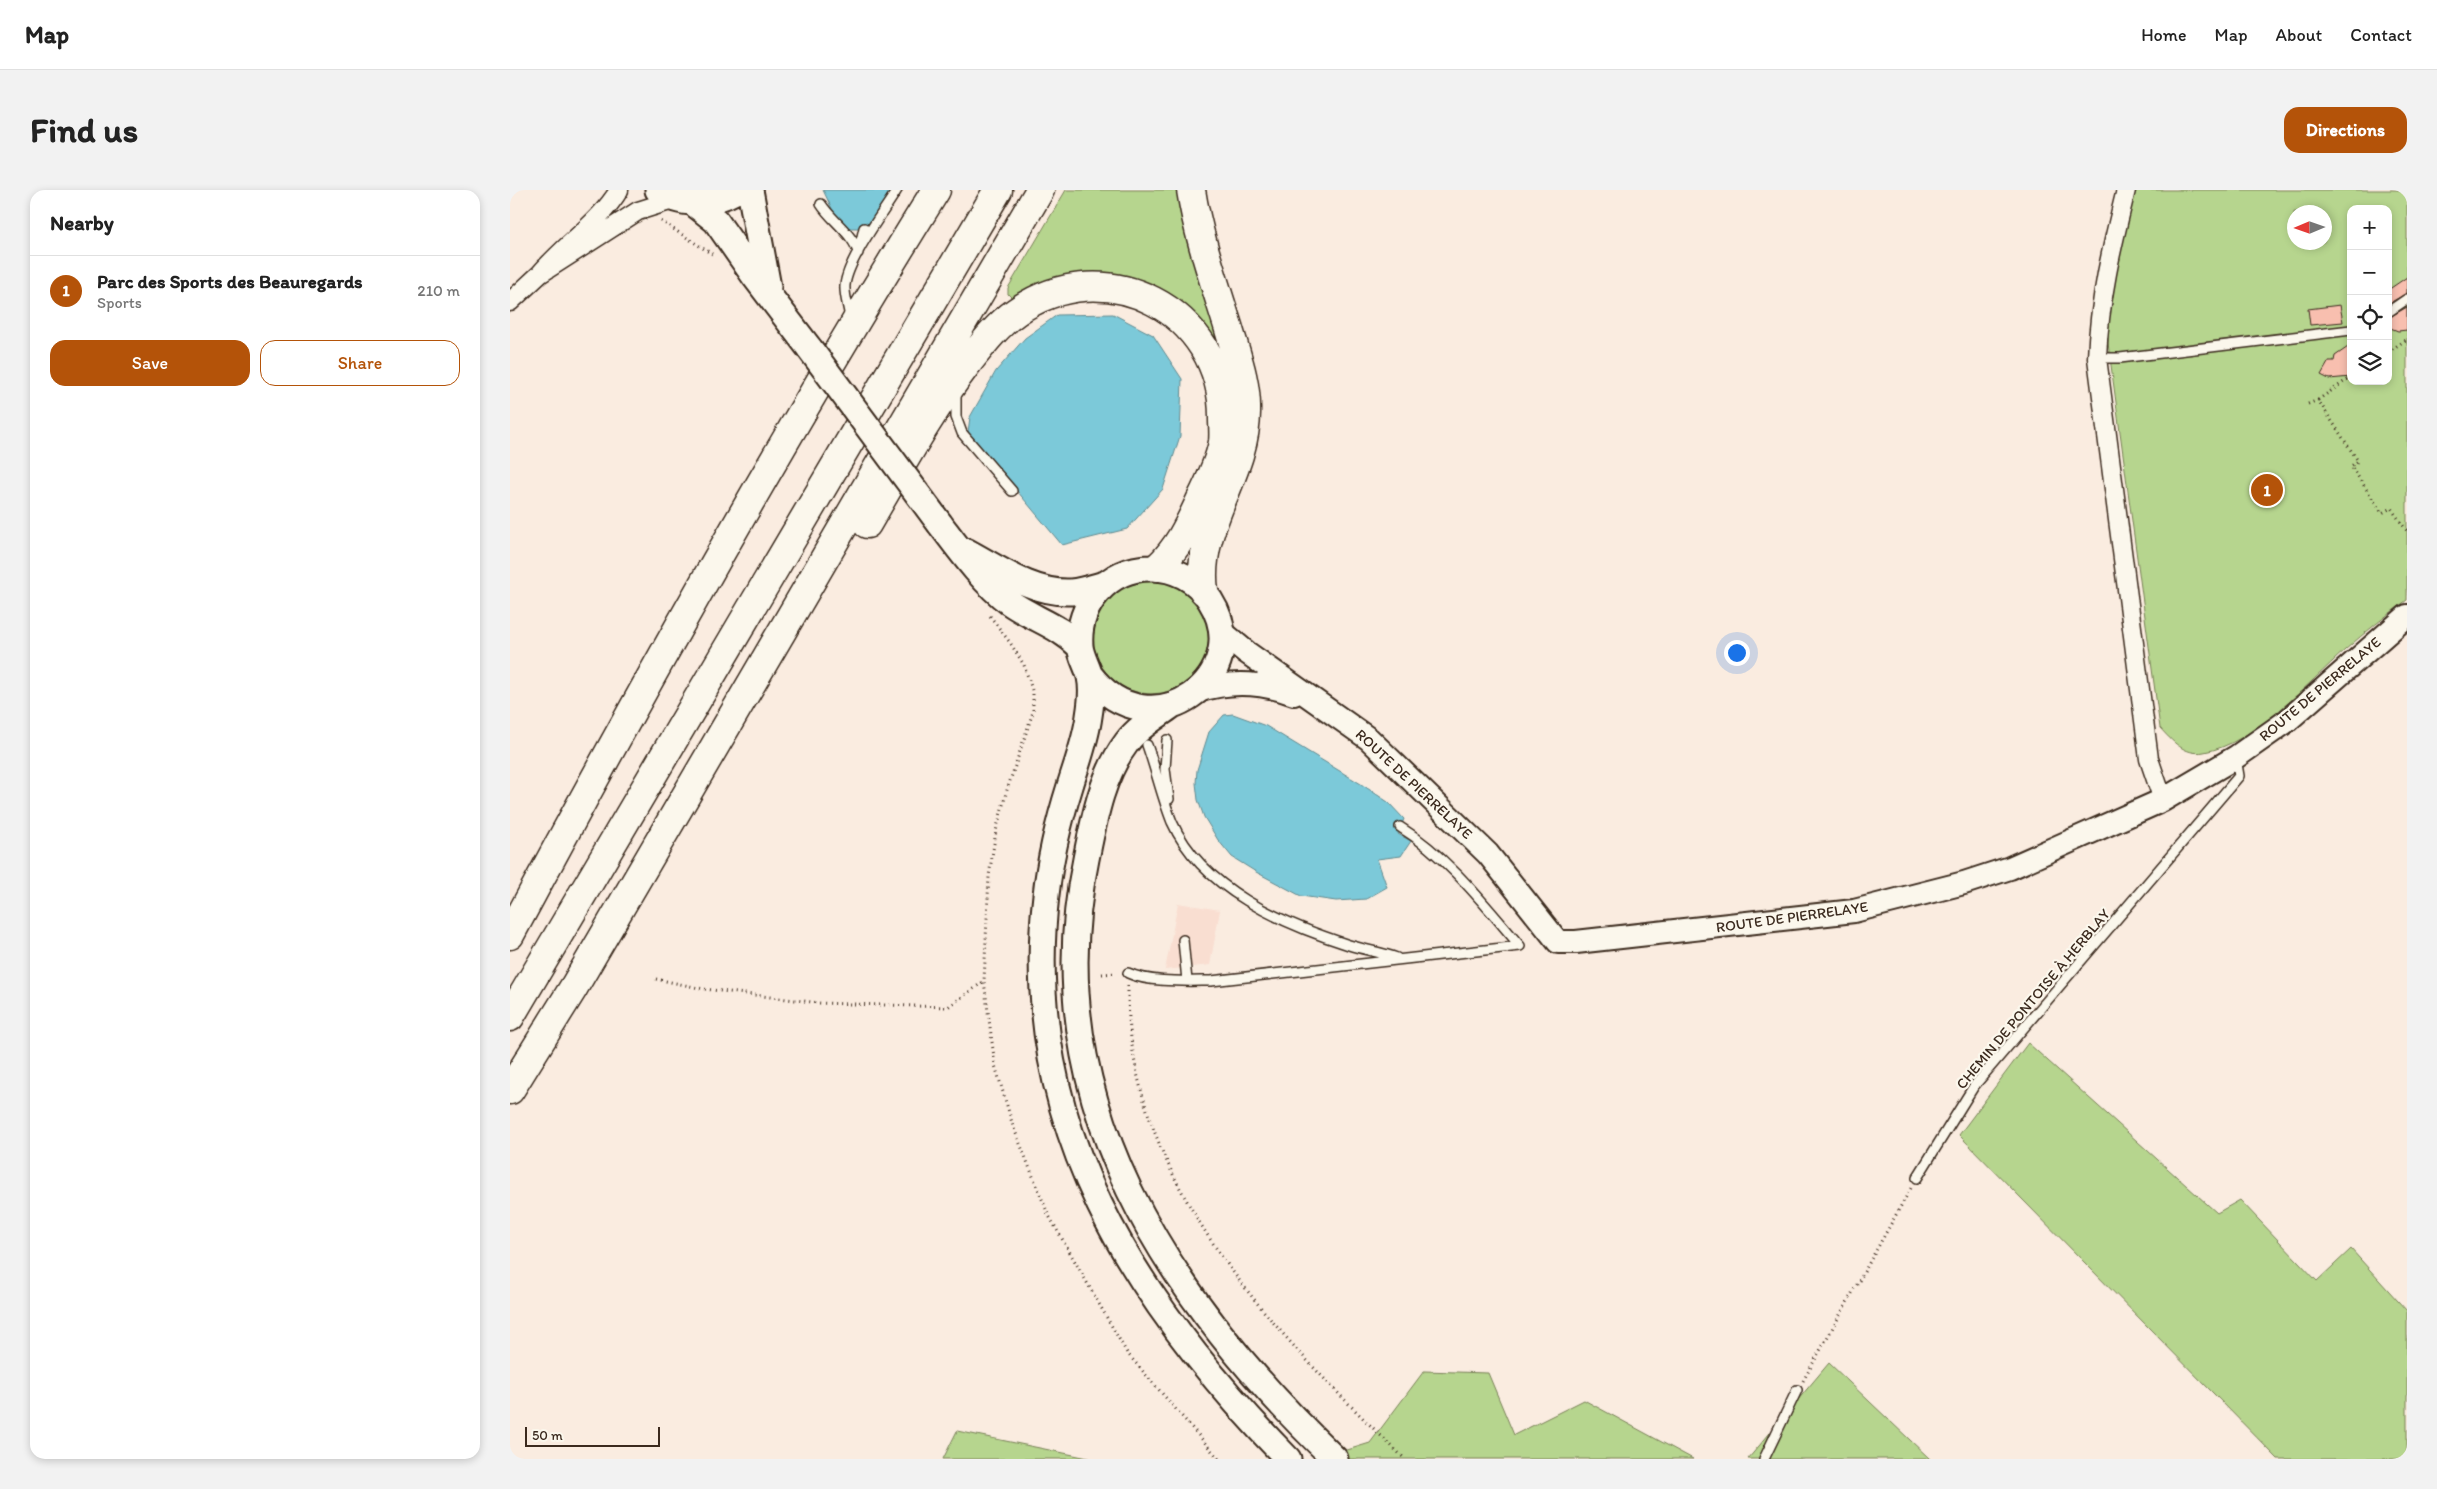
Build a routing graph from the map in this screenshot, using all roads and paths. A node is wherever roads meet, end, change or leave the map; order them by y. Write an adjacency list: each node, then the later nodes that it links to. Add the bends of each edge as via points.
1 (619, 190): 15 (street)
2 (737, 190): 10 (main road, via 710,201)
3 (750, 190): 16 (main road)
4 (897, 190): 13 (lane)
5 (936, 190): 20 (highway)
6 (998, 190): 56 (highway)
7 (1040, 190): 35 (highway)
8 (1191, 190): 34 (highway, via 1238,360 1246,411 1243,444 1204,550)
9 (2126, 190): 24 (street, via 2105,275 2098,321)
10 (668, 200): 14 (path, via 675,232); 15 (street, via 599,235); 16 (main road, via 716,221)
11 (821, 204): 13 (lane, via 857,244)
12 (864, 228): 13 (lane)
13 (858, 253): 20 (lane, via 845,286)
14 (717, 258)
15 (540, 274): 18 (street)
16 (771, 299): 31 (main road, bridge)
17 (2407, 299): 19 (lane)
18 (510, 302)
19 (2392, 309)
20 (850, 330): 49 (highway, via 634,703)
21 (2347, 330): 24 (lane, via 2120,358)
22 (2407, 339): 23 (path)
23 (2392, 349)
24 (2097, 358): 46 (street, via 2149,759)
25 (957, 378): 29 (lane, via 958,425); 32 (highway, via 988,337 1016,312 1064,289 1089,286 1126,291 1164,306 1186,322 1204,347 1218,376 1224,407 1223,442 1182,540); 35 (highway, via 830,586)
26 (2347, 380): 27 (path)
27 (2318, 400): 28 (path); 30 (path, via 2358,461 2352,466 2382,513 2391,508)
28 (2308, 404)
29 (1012, 491)
30 (2407, 531)
31 (960, 548): 33 (main road, via 1042,589 1071,592); 38 (main road, via 985,581 1008,602 1068,635)
32 (1158, 567): 33 (main road, via 1125,572); 34 (main road, via 1175,571)
33 (1105, 584): 38 (main road, via 1087,607 1081,627)
34 (1204, 591): 37 (main road, via 1215,610)
35 (798, 607): 57 (highway)
36 (2407, 616): 45 (street, ROUTE DE PIERRELAYE, via 2287,721)
37 (1221, 632): 40 (main road, via 1216,664); 41 (street, ROUTE DE PIERRELAYE)
38 (1080, 648): 39 (main road)
39 (1090, 675): 42 (main road, via 1113,698 1129,706 1147,709); 60 (main road, via 1089,719 1053,850 1043,932 1044,1004 1062,1108 1086,1176 1141,1280 1199,1361)
40 (1198, 691): 41 (street, ROUTE DE PIERRELAYE, via 1213,686 1255,683); 42 (main road)
41 (1316, 702): 46 (street, ROUTE DE PIERRELAYE, via 1369,739 1488,854 1558,942 1634,937 1854,911 2010,868)
42 (1172, 705): 61 (main road, via 1128,741 1111,768 1089,844 1078,903 1076,942 1078,1013 1090,1083 1124,1182 1180,1279 1243,1362)
43 (1167, 740): 47 (lane, via 1165,769)
44 (1147, 745): 47 (lane)
45 (2236, 757): 46 (street, ROUTE DE PIERRELAYE); 58 (lane, CHEMIN DE PONTOISE À HERBLAY, via 2239,776 1974,1086)
46 (2163, 800)
47 (1172, 822): 51 (lane, via 1190,853 1226,887 1272,914 1324,936)
48 (1400, 827): 51 (lane, via 1466,883 1520,946)
49 (510, 935)
50 (1183, 940): 55 (lane)
51 (1400, 959): 55 (lane)
52 (1128, 973): 55 (lane); 62 (path, via 1128,1006 1142,1090 1162,1151 1186,1200 1257,1304 1307,1361)
53 (656, 979): 54 (path, via 704,989 820,1003 948,1007)
54 (984, 981)
55 (1187, 981)
56 (510, 1017)
57 (510, 1090)
58 (1917, 1178): 59 (path)
59 (1797, 1390): 63 (lane)
60 (1288, 1459)
61 (1335, 1459)
62 (1405, 1459)
63 (1764, 1459)

